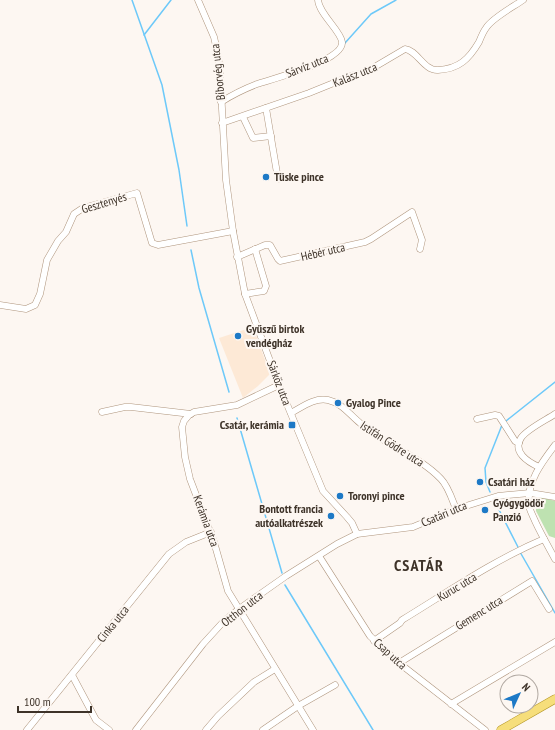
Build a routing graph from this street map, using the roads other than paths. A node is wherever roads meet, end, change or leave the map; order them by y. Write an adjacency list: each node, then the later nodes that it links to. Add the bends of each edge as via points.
1 (198, 0): 4 (street, Bíborvég utca, via 214,37)
2 (318, 0): 4 (street, Sárvíz utca, via 341,38 342,43 338,51 326,60 255,85)
3 (523, 0): 5 (street, Kalász utca, via 491,22 470,56 460,65 431,69 405,49 366,72)
4 (222, 102): 7 (street, Bíborvég utca)
5 (266, 108): 6 (street, Kalász utca); 8 (street)
6 (243, 117): 7 (street, Kalász utca); 8 (street, via 252,138)
7 (222, 123): 10 (street, Sárköz utca)
8 (271, 136): 9 (street)
9 (278, 179)
10 (232, 231): 13 (street, Sárköz utca); 15 (street, Gesztenyés, via 158,246 152,243 137,193 83,208 74,214 66,232 47,260 35,305 26,309)
11 (256, 249): 12 (street, Hébér utca, via 270,244 280,261 365,242 412,212 422,240); 13 (street, Hébér utca); 14 (street, via 266,286 264,291)
12 (420, 249)
13 (237, 257): 14 (street, Sárköz utca)
14 (245, 294): 16 (street, Sárköz utca)
15 (0, 305)
16 (279, 385): 18 (street, Sárköz utca); 19 (street, via 237,404)
17 (102, 412): 19 (street, via 131,407)
18 (291, 413): 27 (street, Istifán Gödre utca, via 315,401 327,400 335,403 388,444 417,459 435,473 442,480); 29 (street, Sárköz utca, via 322,491 352,523)
19 (191, 414): 28 (street, Kerámia utca, via 182,427 185,457 190,479)
20 (555, 414): 22 (street, via 528,432)
21 (477, 419): 22 (street, via 499,416 515,441)
22 (519, 443): 24 (street, via 524,458)
23 (555, 445): 24 (street)
24 (539, 466): 25 (street)
25 (530, 493): 26 (street, Csatári utca); 27 (street, Csatári utca, via 498,496); 30 (street, via 529,508)
26 (555, 497)
27 (456, 509): 29 (street, Csatári utca, via 413,528)
28 (211, 532): 33 (street, Kerámia utca, via 228,591); 39 (street, Cinka utca, via 186,542 170,554)
29 (357, 534): 31 (street, Otthon utca)
30 (544, 539): 32 (street); 35 (street, Kuruc utca, via 516,552)
31 (319, 556): 33 (street, Otthon utca); 35 (street, Csap utca)
32 (555, 559)
33 (239, 609): 38 (street, Kerámia utca); 46 (street, Otthon utca, via 203,644)
34 (549, 609): 37 (street, Gemenc utca, via 532,581)
35 (374, 640): 37 (street, Csap utca)
36 (555, 642): 42 (street)
37 (399, 663): 42 (street, Csap utca)
38 (275, 669): 43 (street, Kerámia utca); 47 (street, via 248,687)
39 (72, 675): 44 (street, Cinka utca); 45 (street, via 96,720)
40 (335, 684): 43 (street)
41 (555, 699): 51 (main road)
42 (451, 704): 50 (street, Csap utca)
43 (298, 706): 48 (street); 49 (street, Kerámia utca)
44 (27, 730)
45 (109, 730)
46 (136, 730)
47 (206, 730)
48 (263, 730)
49 (313, 730)
50 (485, 730)
51 (501, 730)

